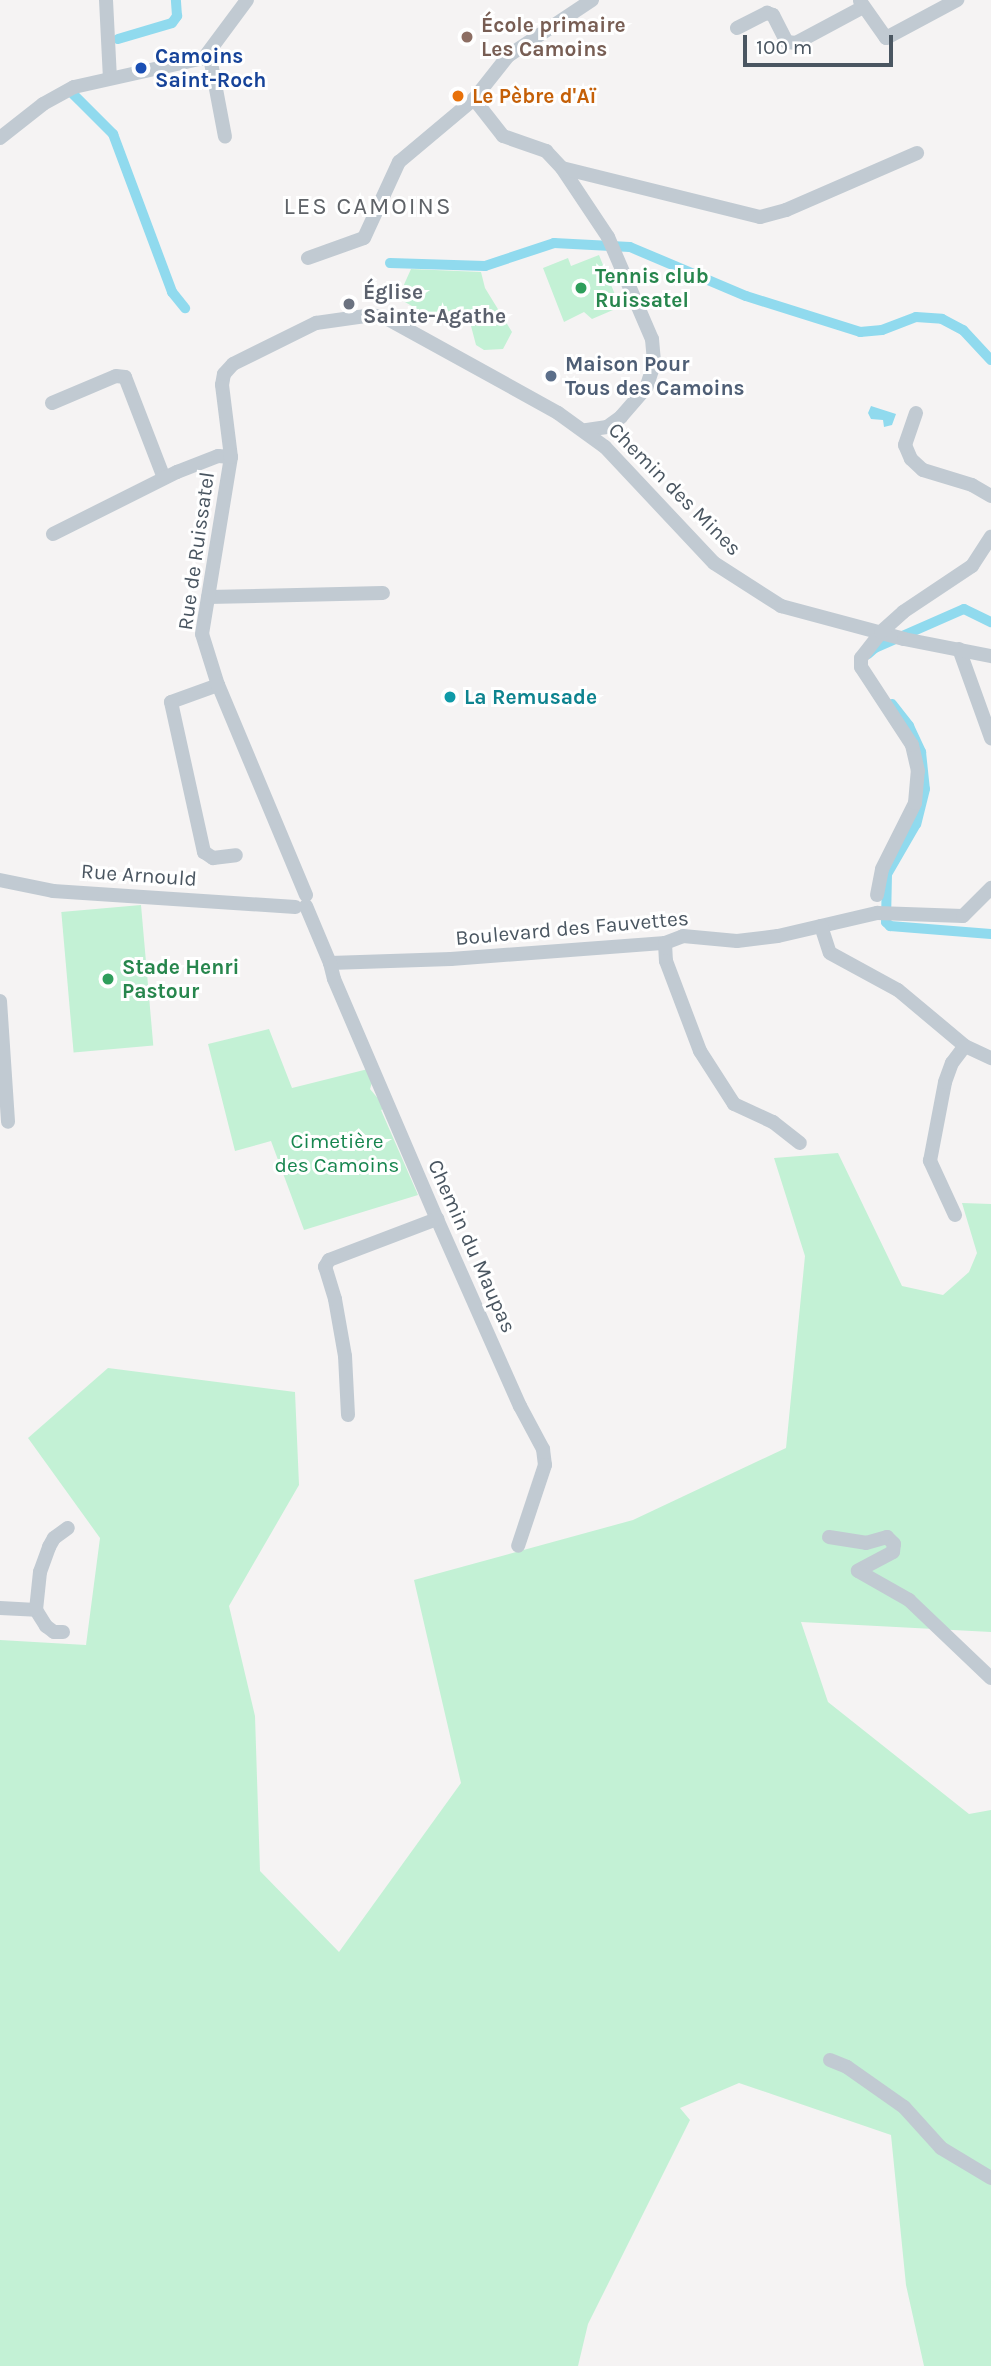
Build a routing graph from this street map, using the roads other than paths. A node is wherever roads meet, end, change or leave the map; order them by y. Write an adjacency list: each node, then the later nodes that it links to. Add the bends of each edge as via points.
1 (106, 0): 8 (street)
2 (247, 0): 7 (street)
3 (592, 0): 9 (street, via 508,56)
4 (957, 0): 5 (street, via 889,38)
5 (861, 3): 6 (street, via 796,44 787,42 773,15 767,13)
6 (737, 28)
7 (209, 52): 8 (street, via 191,63); 10 (street)
8 (110, 78): 11 (street, via 62,92)
9 (474, 99): 13 (street, via 503,136 546,150); 14 (street, via 399,162 364,238)
10 (225, 137)
11 (0, 138)
12 (918, 153): 13 (street, via 761,217)
13 (562, 168): 18 (street, via 608,237 652,339 654,364 646,388 607,427)
14 (308, 258)
15 (292, 335): 18 (street, Chemin des Mines, via 316,323 372,315 388,319); 19 (street, Rue de Ruissatel, via 233,364 224,374)
16 (52, 404): 20 (street, via 116,376 125,377)
17 (916, 413): 21 (street, via 905,445 911,459 923,470)
18 (585, 430): 26 (street, Chemin des Mines, via 714,563 781,606)
19 (231, 457): 20 (street, via 206,460); 25 (street, Rue de Ruissatel)
20 (164, 478): 22 (street)
21 (991, 496)
22 (53, 534)
23 (991, 537): 26 (street, via 972,566 903,612)
24 (383, 593): 25 (street)
25 (208, 597): 29 (street, Rue de Ruissatel, via 202,634)
26 (892, 635): 27 (street, Chemin des Mines); 34 (street, via 864,650 861,667 912,745 919,781 911,814 882,869)
27 (960, 649): 28 (street, Chemin des Mines); 30 (street)
28 (991, 656)
29 (218, 685): 31 (street, via 171,702 204,852 213,858); 35 (street, Rue de Ruissatel)
30 (991, 738)
31 (236, 855)
32 (0, 880): 35 (street, Rue Arnould, via 53,891 276,905)
33 (991, 888): 36 (street, Boulevard des Fauvettes, via 963,916 883,912)
34 (877, 895)
35 (299, 897): 38 (street)
36 (821, 926): 37 (street, Boulevard des Fauvettes, via 756,939 683,936); 40 (street, via 830,953 898,990)
37 (665, 943): 38 (street, Boulevard des Fauvettes, via 443,960); 43 (street, via 666,961 700,1051 734,1104 773,1122)
38 (330, 963): 45 (street, Chemin du Maupas)
39 (0, 1001): 42 (street)
40 (965, 1046): 41 (street); 44 (street, via 944,1082 930,1161)
41 (991, 1058)
42 (8, 1122)
43 (800, 1143)
44 (955, 1215)
45 (437, 1219): 46 (street, via 385,1236 329,1260 325,1267 345,1356); 49 (street, Chemin du Maupas, via 543,1450 545,1465)
46 (348, 1415)
47 (68, 1528): 51 (street, via 49,1547 40,1572)
48 (829, 1537): 53 (street, via 866,1543 887,1537 894,1544 893,1552 858,1571 909,1600)
49 (518, 1546)
50 (0, 1608): 51 (street)
51 (36, 1610): 52 (street, via 46,1626)
52 (63, 1632)
53 (991, 1678)
54 (830, 2060): 55 (street, via 904,2107 941,2148)
55 (991, 2178)

